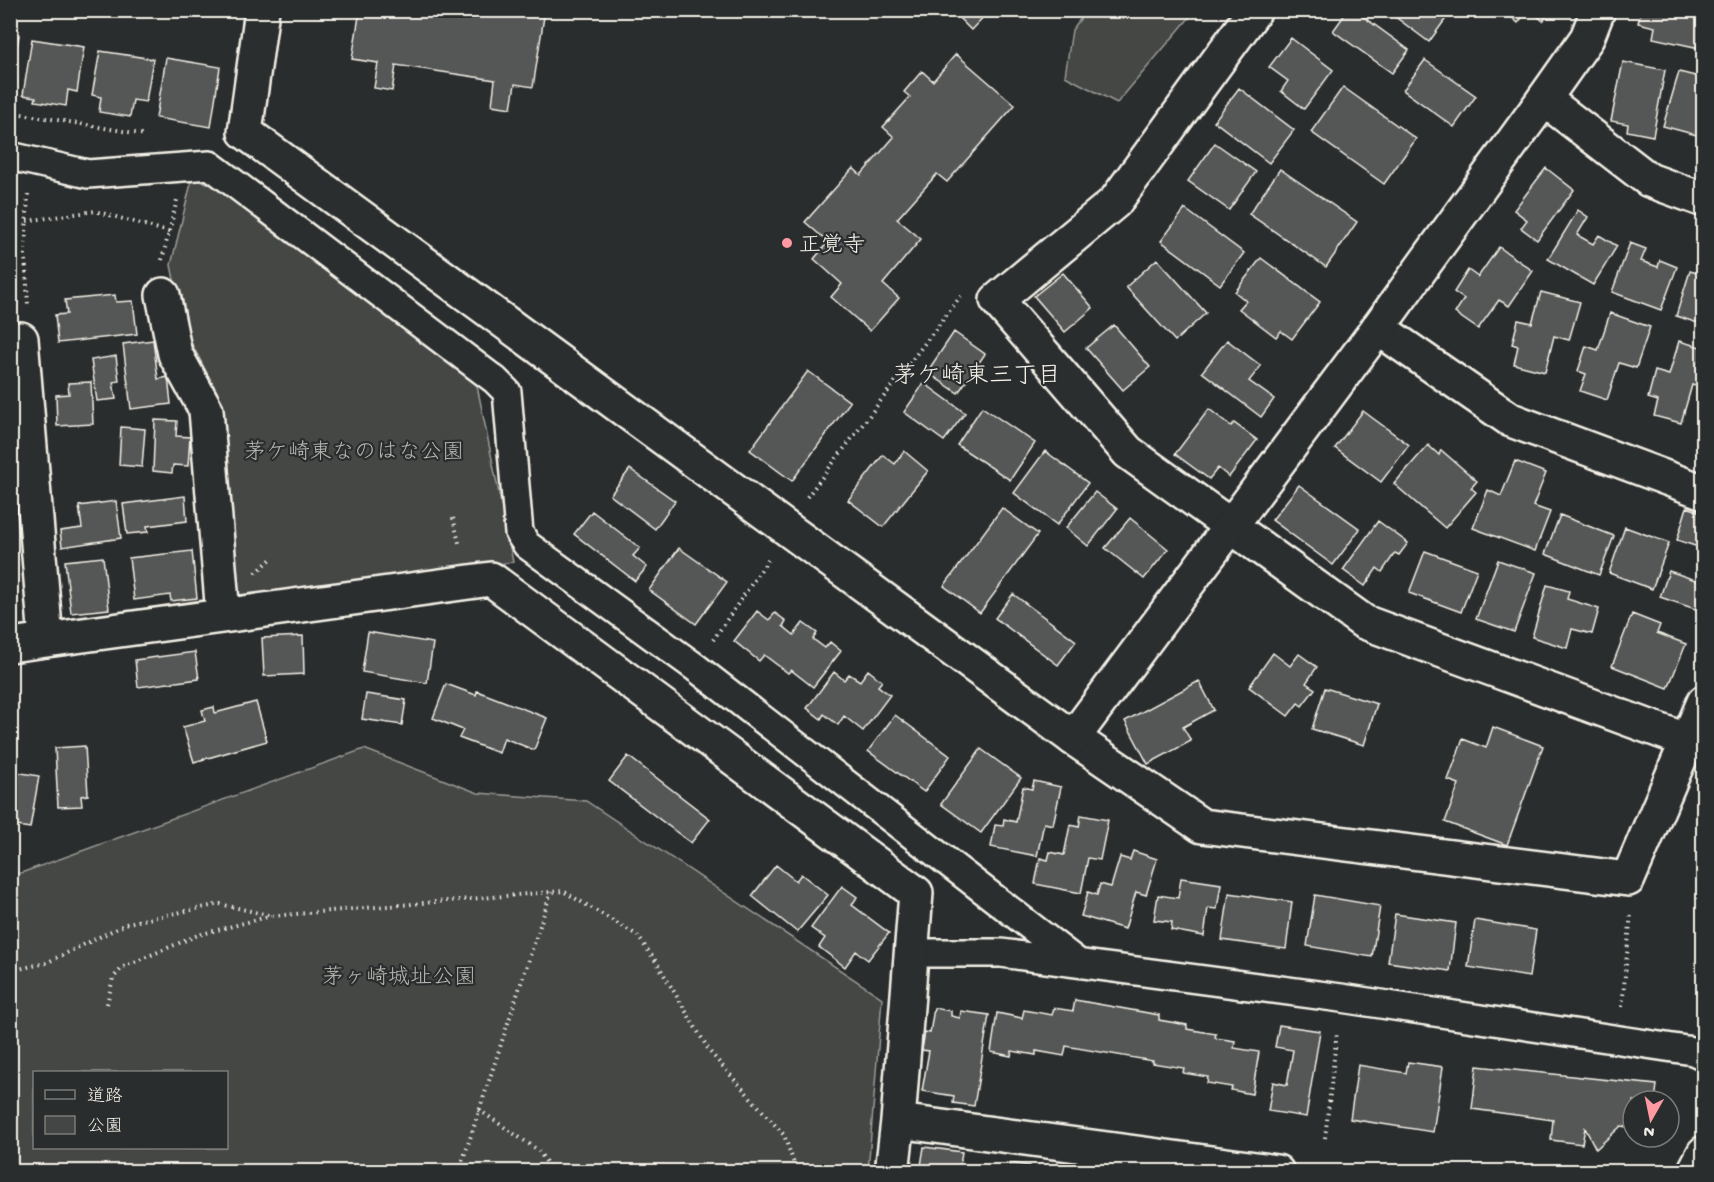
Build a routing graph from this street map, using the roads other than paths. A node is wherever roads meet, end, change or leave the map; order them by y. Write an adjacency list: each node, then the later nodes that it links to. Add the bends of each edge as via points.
1 (262, 10): 16 (street, via 245,132)
2 (1255, 10): 11 (street, via 1115,202 997,300 1128,452)
3 (1598, 10): 4 (street, via 1587,38)
4 (1544, 99): 6 (street, via 1649,180); 8 (street)
5 (20, 158): 19 (street, via 88,174 210,165 486,373 507,392 519,533 527,545 695,667)
6 (1704, 201)
7 (163, 295): 12 (street, via 175,354 206,410)
8 (1378, 327): 10 (street, via 1511,420); 11 (street)
9 (10, 341): 13 (street, via 21,339)
10 (1704, 492)
11 (1229, 526): 16 (street); 17 (street, via 1364,622)
12 (223, 615): 13 (street); 18 (street, via 491,579 916,893)
13 (46, 640): 14 (street)
14 (10, 645)
15 (1704, 702): 17 (street)
16 (1073, 738): 17 (street, via 1202,826 1628,879)
17 (1688, 741)
18 (911, 953): 19 (street, via 1001,953); 21 (street)
19 (1078, 963): 20 (street, via 1341,998 1693,1051)
20 (1704, 1056)
21 (898, 1121): 23 (street); 24 (street)
22 (1704, 1153): 26 (street)
23 (1113, 1160): 25 (street)
24 (892, 1172)
25 (1277, 1172)
26 (1694, 1172)

